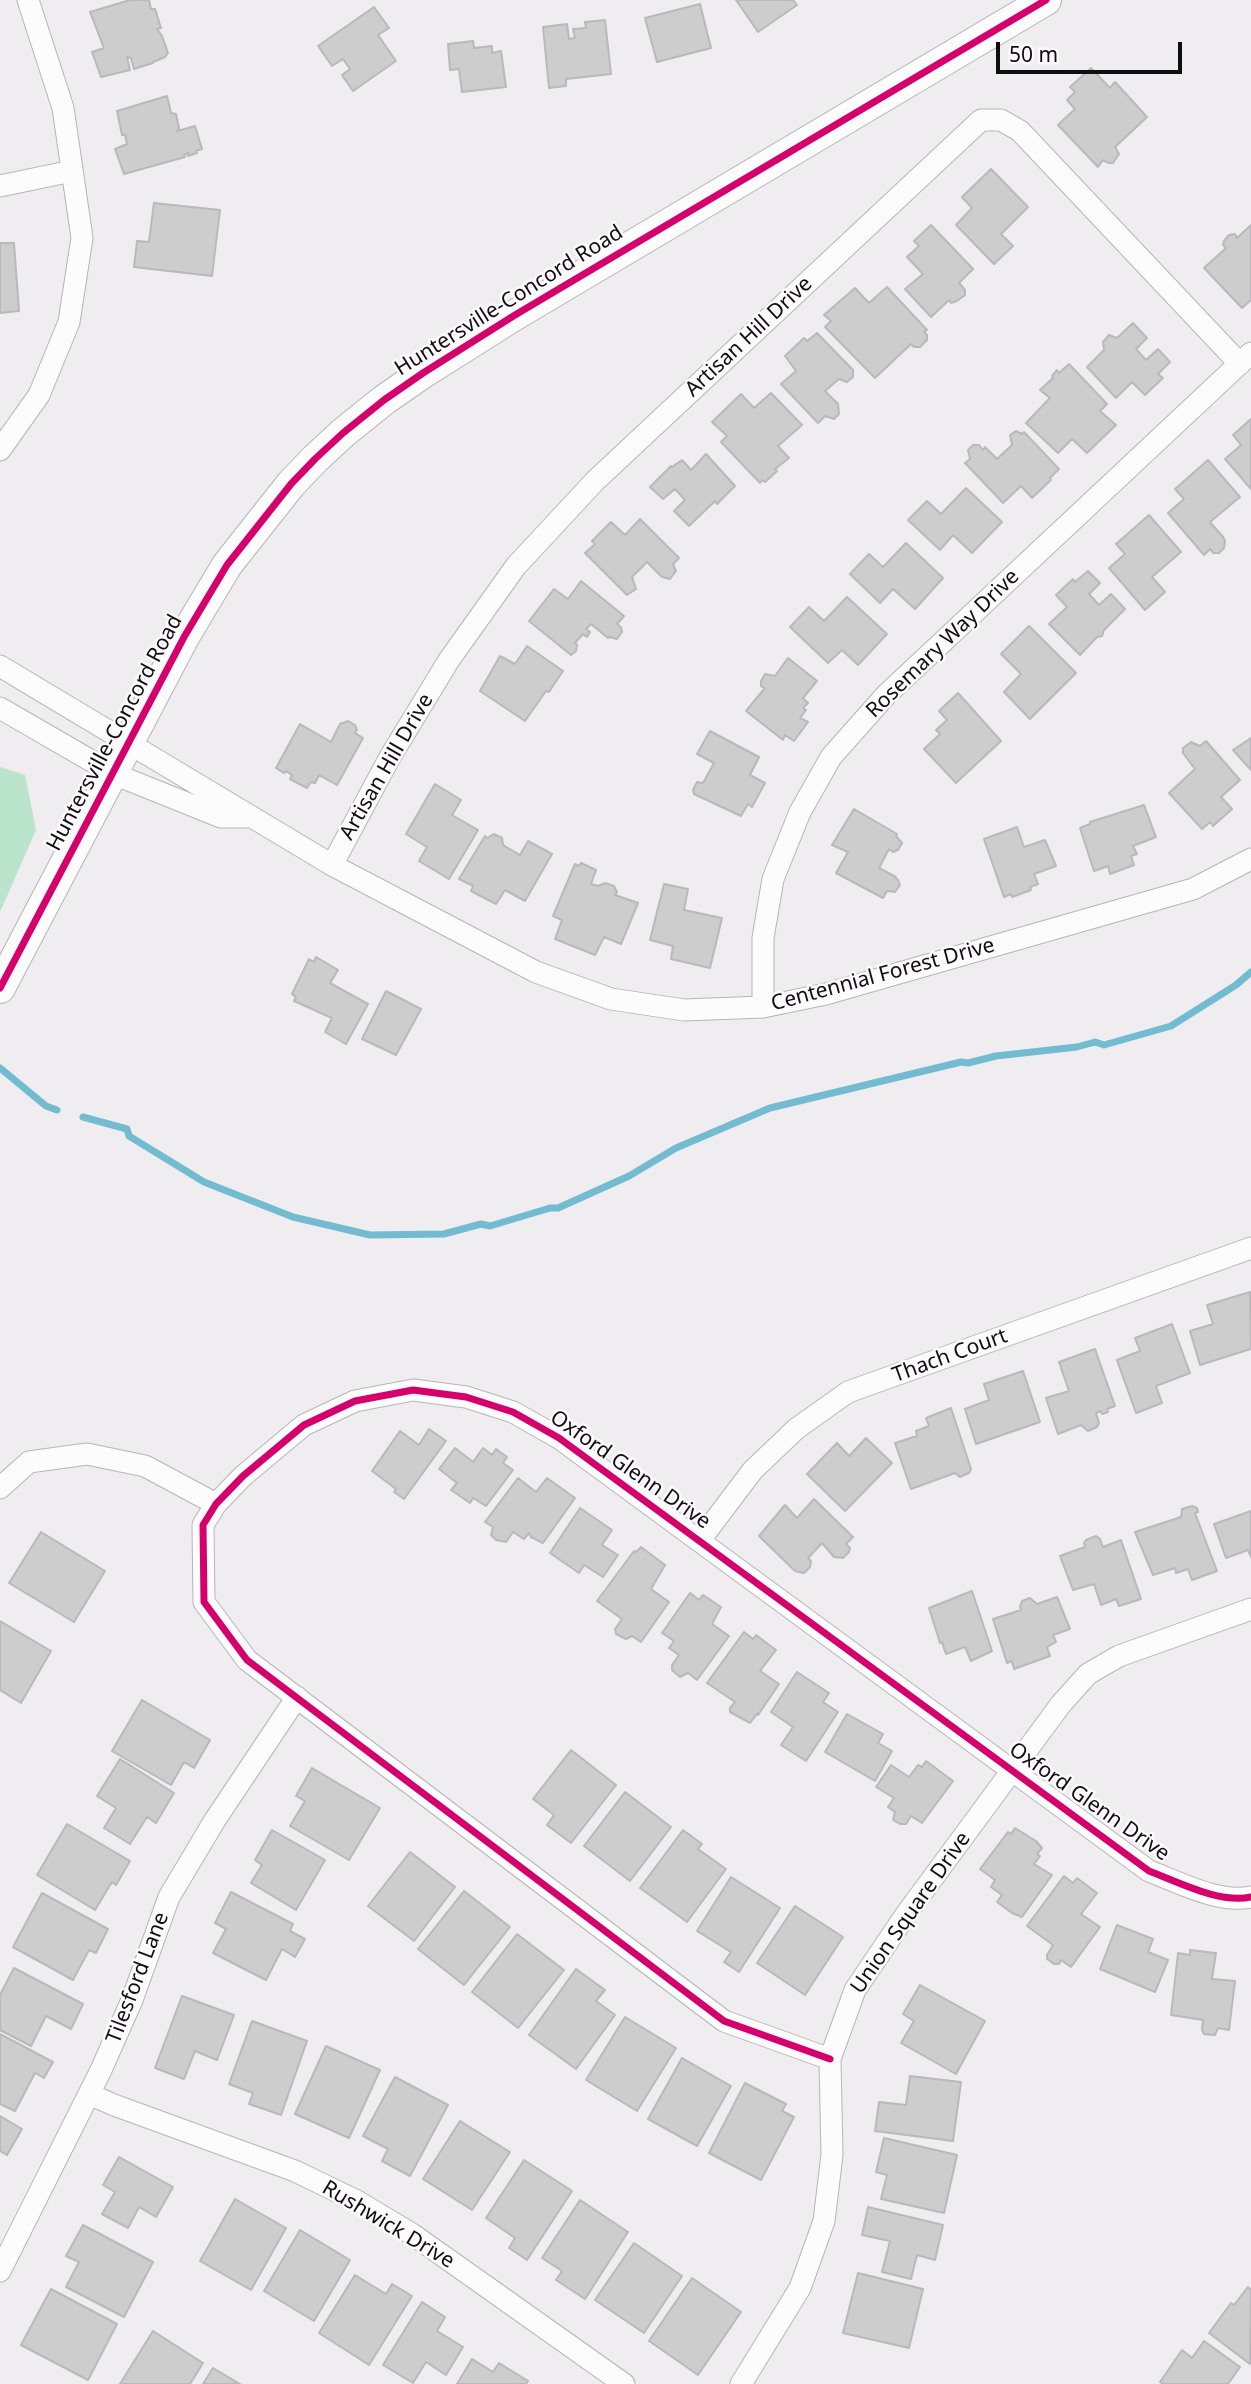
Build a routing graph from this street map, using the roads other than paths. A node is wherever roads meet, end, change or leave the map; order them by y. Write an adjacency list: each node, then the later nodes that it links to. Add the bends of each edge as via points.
1 (28, 0): 3 (street, via 63,108)
2 (1046, 0): 9 (main road, Huntersville-Concord Road, via 515,315 423,373 342,433 291,484 228,565 184,637)
3 (72, 171): 4 (street); 6 (street, via 82,238 69,322 39,395)
4 (0, 186)
5 (1245, 358): 13 (street, Artisan Hill Drive, via 1020,131 1001,120 981,120 595,481 516,566 436,681); 15 (street, Rosemary Way Drive, via 886,695 831,757 800,811 773,879 763,938)
6 (0, 450)
7 (0, 666): 9 (street, Centennial Forest Drive)
8 (0, 708): 10 (street, Centennial Forest Drive)
9 (129, 745): 10 (main road, Huntersville-Concord Road); 11 (street, Centennial Forest Drive)
10 (114, 774): 11 (street, Centennial Forest Drive, via 221,817); 14 (main road, Huntersville-Concord Road)
11 (252, 817): 13 (street, Centennial Forest Drive)
12 (1251, 859): 15 (street, Centennial Forest Drive, via 1193,889 826,995)
13 (332, 865): 15 (street, Centennial Forest Drive, via 536,972 611,999 684,1010)
14 (0, 988)
15 (763, 1007)
16 (1251, 1248): 19 (street, Thach Court, via 848,1392 796,1429 753,1470)
17 (0, 1488): 18 (street, via 29,1462 87,1454 145,1466)
18 (216, 1504): 19 (street, Oxford Glenn Drive, via 304,1425 355,1401 413,1390 466,1397 513,1412 559,1438); 21 (street, Oxford Glenn Drive, via 203,1525 204,1602 247,1660)
19 (700, 1540): 22 (street, Oxford Glenn Drive)
20 (1251, 1609): 22 (street, Union Square Drive, via 1119,1656 1088,1674)
21 (298, 1697): 24 (street, Oxford Glenn Drive, via 724,2021); 25 (street, Tilesford Lane, via 169,1897 132,2000)
22 (1012, 1770): 23 (street, Oxford Glenn Drive, via 1149,1871 1196,1890); 24 (street, Union Square Drive, via 855,1990)
23 (1251, 1897)
24 (830, 2059): 28 (street, Union Square Drive, via 832,2155 824,2221 800,2288)
25 (89, 2094): 26 (street, Tilesford Lane); 27 (street, Rushwick Drive, via 295,2171 357,2201 412,2234)
26 (0, 2271)
27 (624, 2384)
28 (741, 2384)

